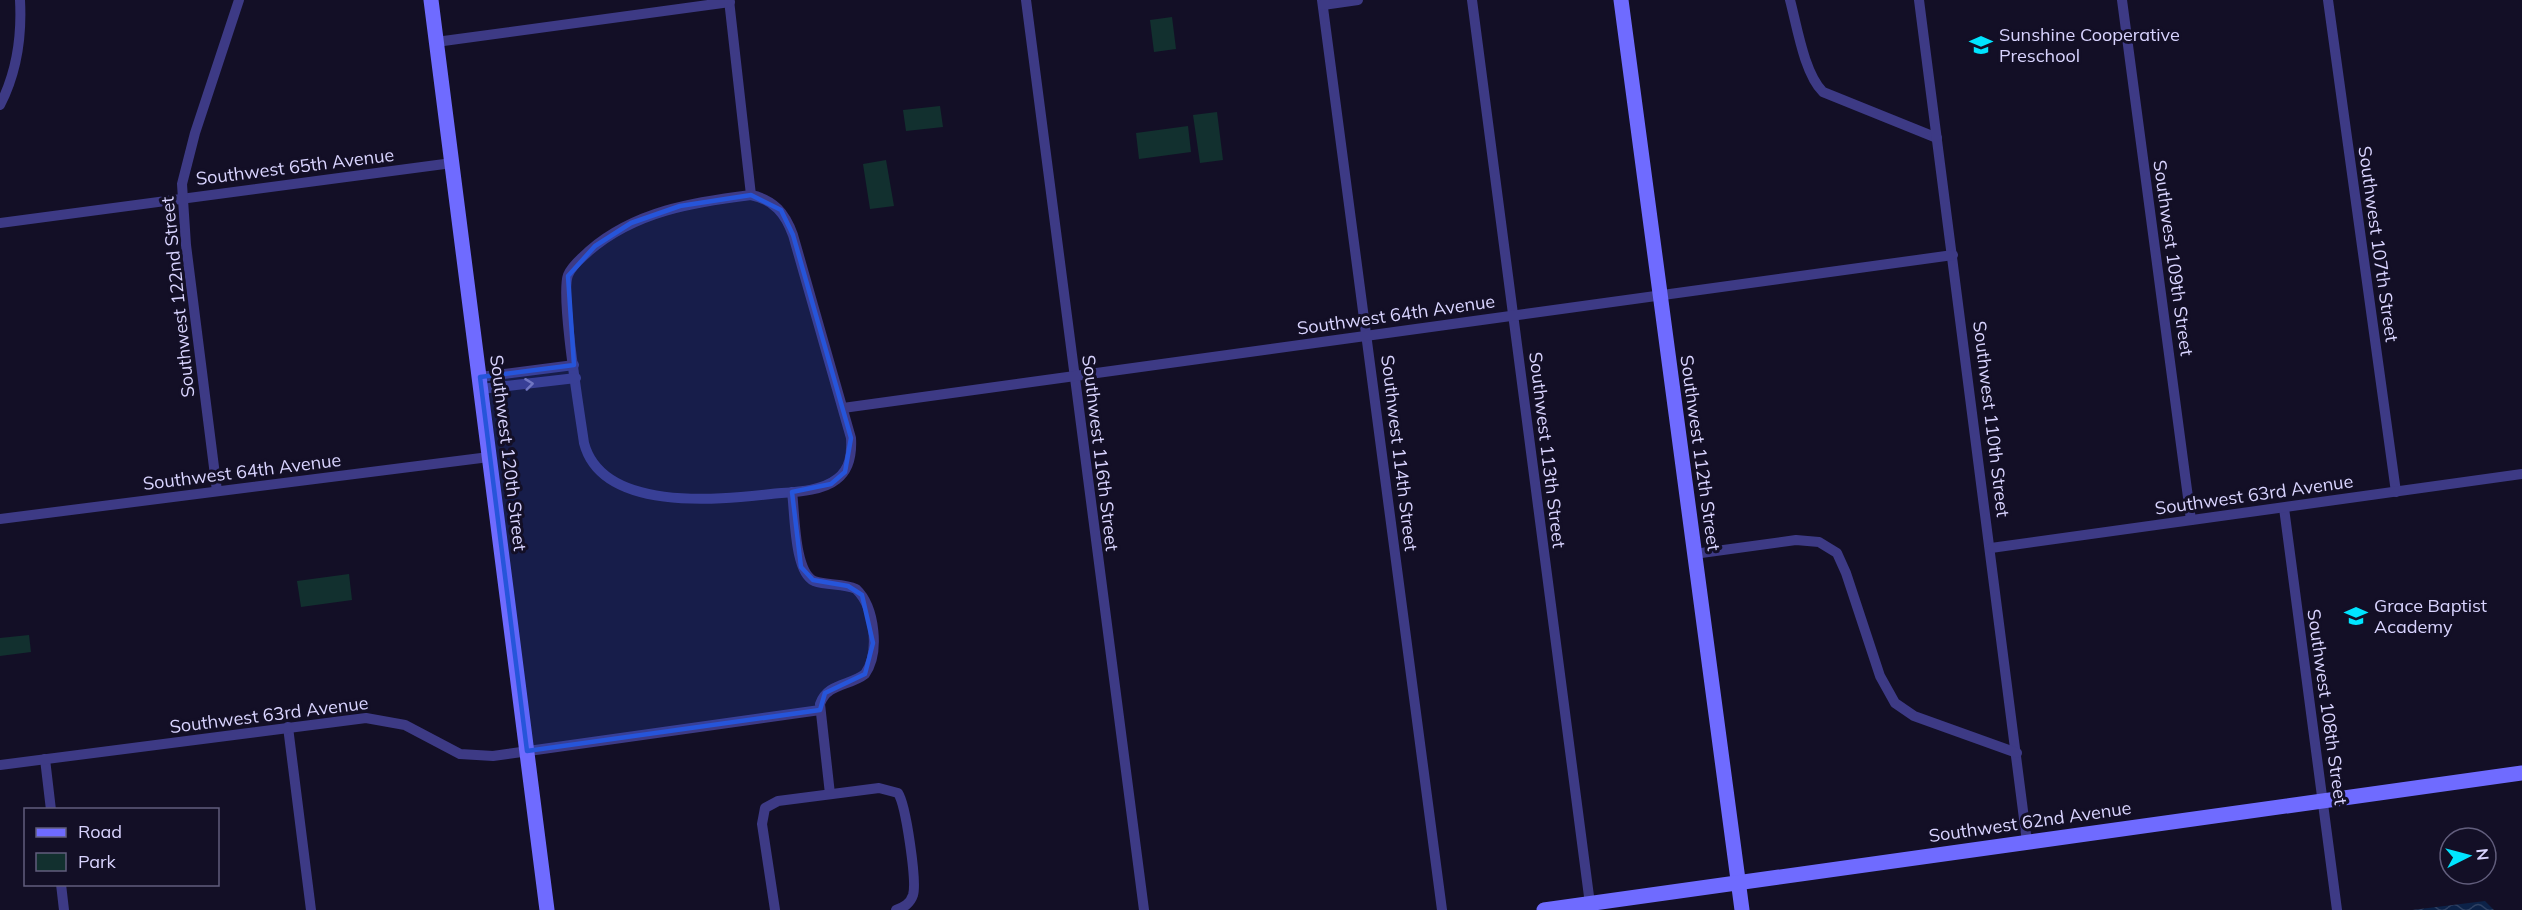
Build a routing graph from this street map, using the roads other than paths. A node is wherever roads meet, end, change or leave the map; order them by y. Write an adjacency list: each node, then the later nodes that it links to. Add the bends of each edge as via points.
1 (20, 0): 16 (street, via 18,53)
2 (240, 0): 20 (street, Southwest 122nd Street, via 189,152)
3 (431, 0): 15 (street, Southwest 120th Street)
4 (1026, 0): 27 (street, Southwest 116th Street)
5 (1358, 0): 14 (street)
6 (1472, 0): 24 (street, Southwest 113th Street)
7 (1621, 0): 8 (street); 23 (street, Southwest 112th Street)
8 (1627, 0)
9 (1790, 0): 17 (street, via 1817,87)
10 (1919, 0): 17 (street, Southwest 110th Street)
11 (2122, 0): 38 (street, Southwest 109th Street)
12 (2328, 0): 35 (street, Southwest 107th Street)
13 (729, 1): 15 (street); 19 (street)
14 (1322, 2): 25 (street, Southwest 114th Street)
15 (436, 42): 18 (street, Southwest 120th Street)
16 (0, 105)
17 (1937, 138): 22 (street, Southwest 110th Street)
18 (452, 163): 20 (street, Southwest 65th Avenue); 29 (street, Southwest 120th Street)
19 (751, 195): 26 (street, via 664,210 614,232 583,257 568,276 566,288); 30 (street, via 771,202 787,220)
20 (182, 198): 21 (street, Southwest 65th Avenue); 33 (street, Southwest 122nd Street)
21 (0, 223)
22 (1953, 255): 23 (street, Southwest 64th Avenue); 39 (street, Southwest 110th Street)
23 (1659, 295): 24 (street, Southwest 64th Avenue); 40 (street, Southwest 112th Street)
24 (1513, 316): 25 (street, Southwest 64th Avenue); 54 (street, Southwest 113th Street)
25 (1367, 336): 27 (street, Southwest 64th Avenue); 61 (street, Southwest 114th Street)
26 (574, 365): 28 (street); 29 (street)
27 (1074, 376): 30 (street, Southwest 64th Avenue); 60 (street, Southwest 116th Street)
28 (576, 378): 29 (street, one-way to 28); 34 (street, via 587,454 609,479 655,494 689,499)
29 (480, 383): 31 (street, Southwest 120th Street)
30 (843, 408): 34 (street, via 851,449 845,472 831,483)
31 (489, 457): 33 (street, Southwest 64th Avenue); 43 (street, Southwest 120th Street)
32 (2522, 474): 35 (street, Southwest 63rd Avenue)
33 (217, 491): 37 (street, Southwest 64th Avenue)
34 (792, 492): 41 (street, via 805,575 856,589 867,603 871,627 873,654 869,669 860,678 825,693)
35 (2396, 492): 36 (street, Southwest 63rd Avenue)
36 (2284, 508): 38 (street, Southwest 63rd Avenue); 49 (street, Southwest 108th Street)
37 (0, 519)
38 (2191, 520): 39 (street, Southwest 63rd Avenue)
39 (1991, 548): 44 (street, Southwest 110th Street)
40 (1694, 554): 44 (street, via 1796,540 1826,544 1842,561 1880,676 1895,704 1914,716); 52 (street, Southwest 112th Street)
41 (820, 710): 43 (street, Southwest 63rd Avenue); 48 (street)
42 (288, 727): 43 (street, Southwest 63rd Avenue, via 375,718 405,725 460,754 493,756); 45 (street, Southwest 63rd Avenue); 56 (street)
43 (527, 751): 57 (street, Southwest 120th Street)
44 (2017, 753): 51 (street, Southwest 110th Street)
45 (45, 759): 46 (street, Southwest 63rd Avenue); 50 (street)
46 (0, 765)
47 (2522, 773): 49 (street, Southwest 62nd Avenue)
48 (830, 794): 58 (street, via 778,801 765,808 762,824); 59 (street, via 879,788 898,794 904,809 914,884 910,901)
49 (2323, 801): 51 (street, Southwest 62nd Avenue); 64 (street, Southwest 108th Street)
50 (51, 808)
51 (2027, 842): 52 (street, Southwest 62nd Avenue)
52 (1736, 882): 54 (street, Southwest 62nd Avenue); 63 (street, Southwest 112th Street)
53 (61, 886): 55 (street)
54 (1590, 904): 62 (street, Southwest 62nd Avenue)
55 (64, 910)
56 (311, 910)
57 (547, 910)
58 (775, 910)
59 (896, 910)
60 (1144, 910)
61 (1442, 910)
62 (1544, 910)
63 (1742, 910)
64 (2337, 910)

